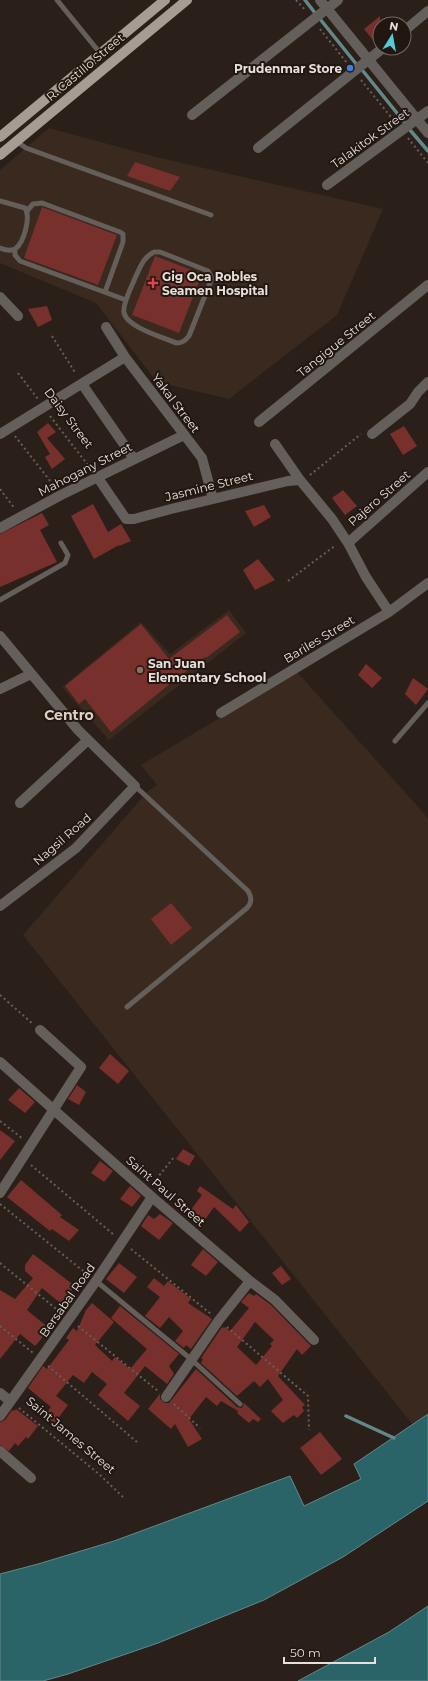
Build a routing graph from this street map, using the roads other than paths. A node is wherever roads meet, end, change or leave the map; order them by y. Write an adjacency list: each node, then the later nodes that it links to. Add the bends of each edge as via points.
1 (57, 0): 9 (lane)
2 (164, 0): 9 (main road, R. Castillo Street)
3 (187, 0): 17 (main road, R. Castillo Street)
4 (320, 0): 6 (street)
5 (338, 0): 6 (street)
6 (327, 9): 11 (street); 13 (street)
7 (428, 11): 8 (street)
8 (412, 24)
9 (100, 53): 16 (main road, R. Castillo Street)
10 (374, 56): 11 (street)
11 (369, 60): 14 (street); 18 (street)
12 (428, 111): 14 (street, Talakitok Street)
13 (192, 115)
14 (417, 120): 15 (street); 20 (street, Talakitok Street)
15 (428, 133)
16 (0, 136)
17 (16, 141): 19 (main road, R. Castillo Street); 23 (lane, via 26,148)
18 (258, 148)
19 (0, 155)
20 (327, 185)
21 (0, 201): 22 (lane)
22 (28, 211): 25 (lane, via 28,222 22,241); 27 (lane, via 33,204 42,203 123,234 123,242)
23 (211, 215)
24 (0, 248): 25 (lane)
25 (15, 249): 27 (lane, via 20,261)
26 (428, 286): 35 (street, Tangigue Street)
27 (105, 292): 29 (lane)
28 (0, 297): 30 (street)
29 (126, 300): 29 (lane, via 124,313 135,326 180,343 189,336 212,278 208,271 154,252 142,262)
30 (18, 316)
31 (106, 327): 32 (street, Yakal Street)
32 (125, 357): 34 (street); 38 (street, Yakal Street)
33 (428, 382): 37 (street, via 410,404)
34 (82, 384): 36 (street); 40 (street)
35 (259, 422)
36 (0, 434)
37 (372, 434)
38 (184, 435): 40 (street, Mahogany Street); 44 (street, Yakal Street, via 202,458)
39 (275, 444): 43 (street)
40 (134, 459): 42 (street, Mahogany Street)
41 (428, 472): 46 (street, Pajero Street)
42 (98, 478): 44 (street, Jasmine Street, via 126,519); 45 (street, Mahogany Street)
43 (300, 480): 44 (street, Jasmine Street); 46 (street, via 332,518)
44 (213, 499)
45 (0, 528)
46 (346, 540): 50 (street)
47 (61, 543): 49 (lane, via 68,555 65,563)
48 (428, 583): 50 (street, Bariles Street)
49 (0, 600)
50 (389, 612): 55 (street, Bariles Street)
51 (0, 636): 52 (street)
52 (31, 674): 53 (street); 56 (street)
53 (0, 689)
54 (428, 703): 57 (lane)
55 (221, 713)
56 (88, 740): 58 (street); 59 (street)
57 (395, 741)
58 (135, 786): 60 (street, Nagsil Road, via 76,848); 61 (lane, via 248,891 251,897 247,908)
59 (20, 803)
60 (0, 906)
61 (127, 1007)
62 (40, 1030): 64 (street, via 81,1067)
63 (0, 1062): 64 (street, Saint Paul Street)
64 (53, 1109): 65 (street); 66 (street, Saint Paul Street)
65 (0, 1193)
66 (149, 1194): 67 (street, Bersabal Road, via 123,1242); 68 (street, Saint Paul Street)
67 (96, 1281): 70 (lane); 73 (street, Bersabal Road)
68 (250, 1281): 69 (street, Saint Paul Street, via 275,1300); 70 (street)
69 (314, 1340)
70 (192, 1360): 72 (street); 74 (lane)
71 (0, 1393): 73 (street, Saint James Street)
72 (166, 1397)
73 (10, 1401): 75 (street, Bersabal Road)
74 (240, 1404)
75 (0, 1416)
76 (0, 1451): 77 (street)
77 (31, 1478)

